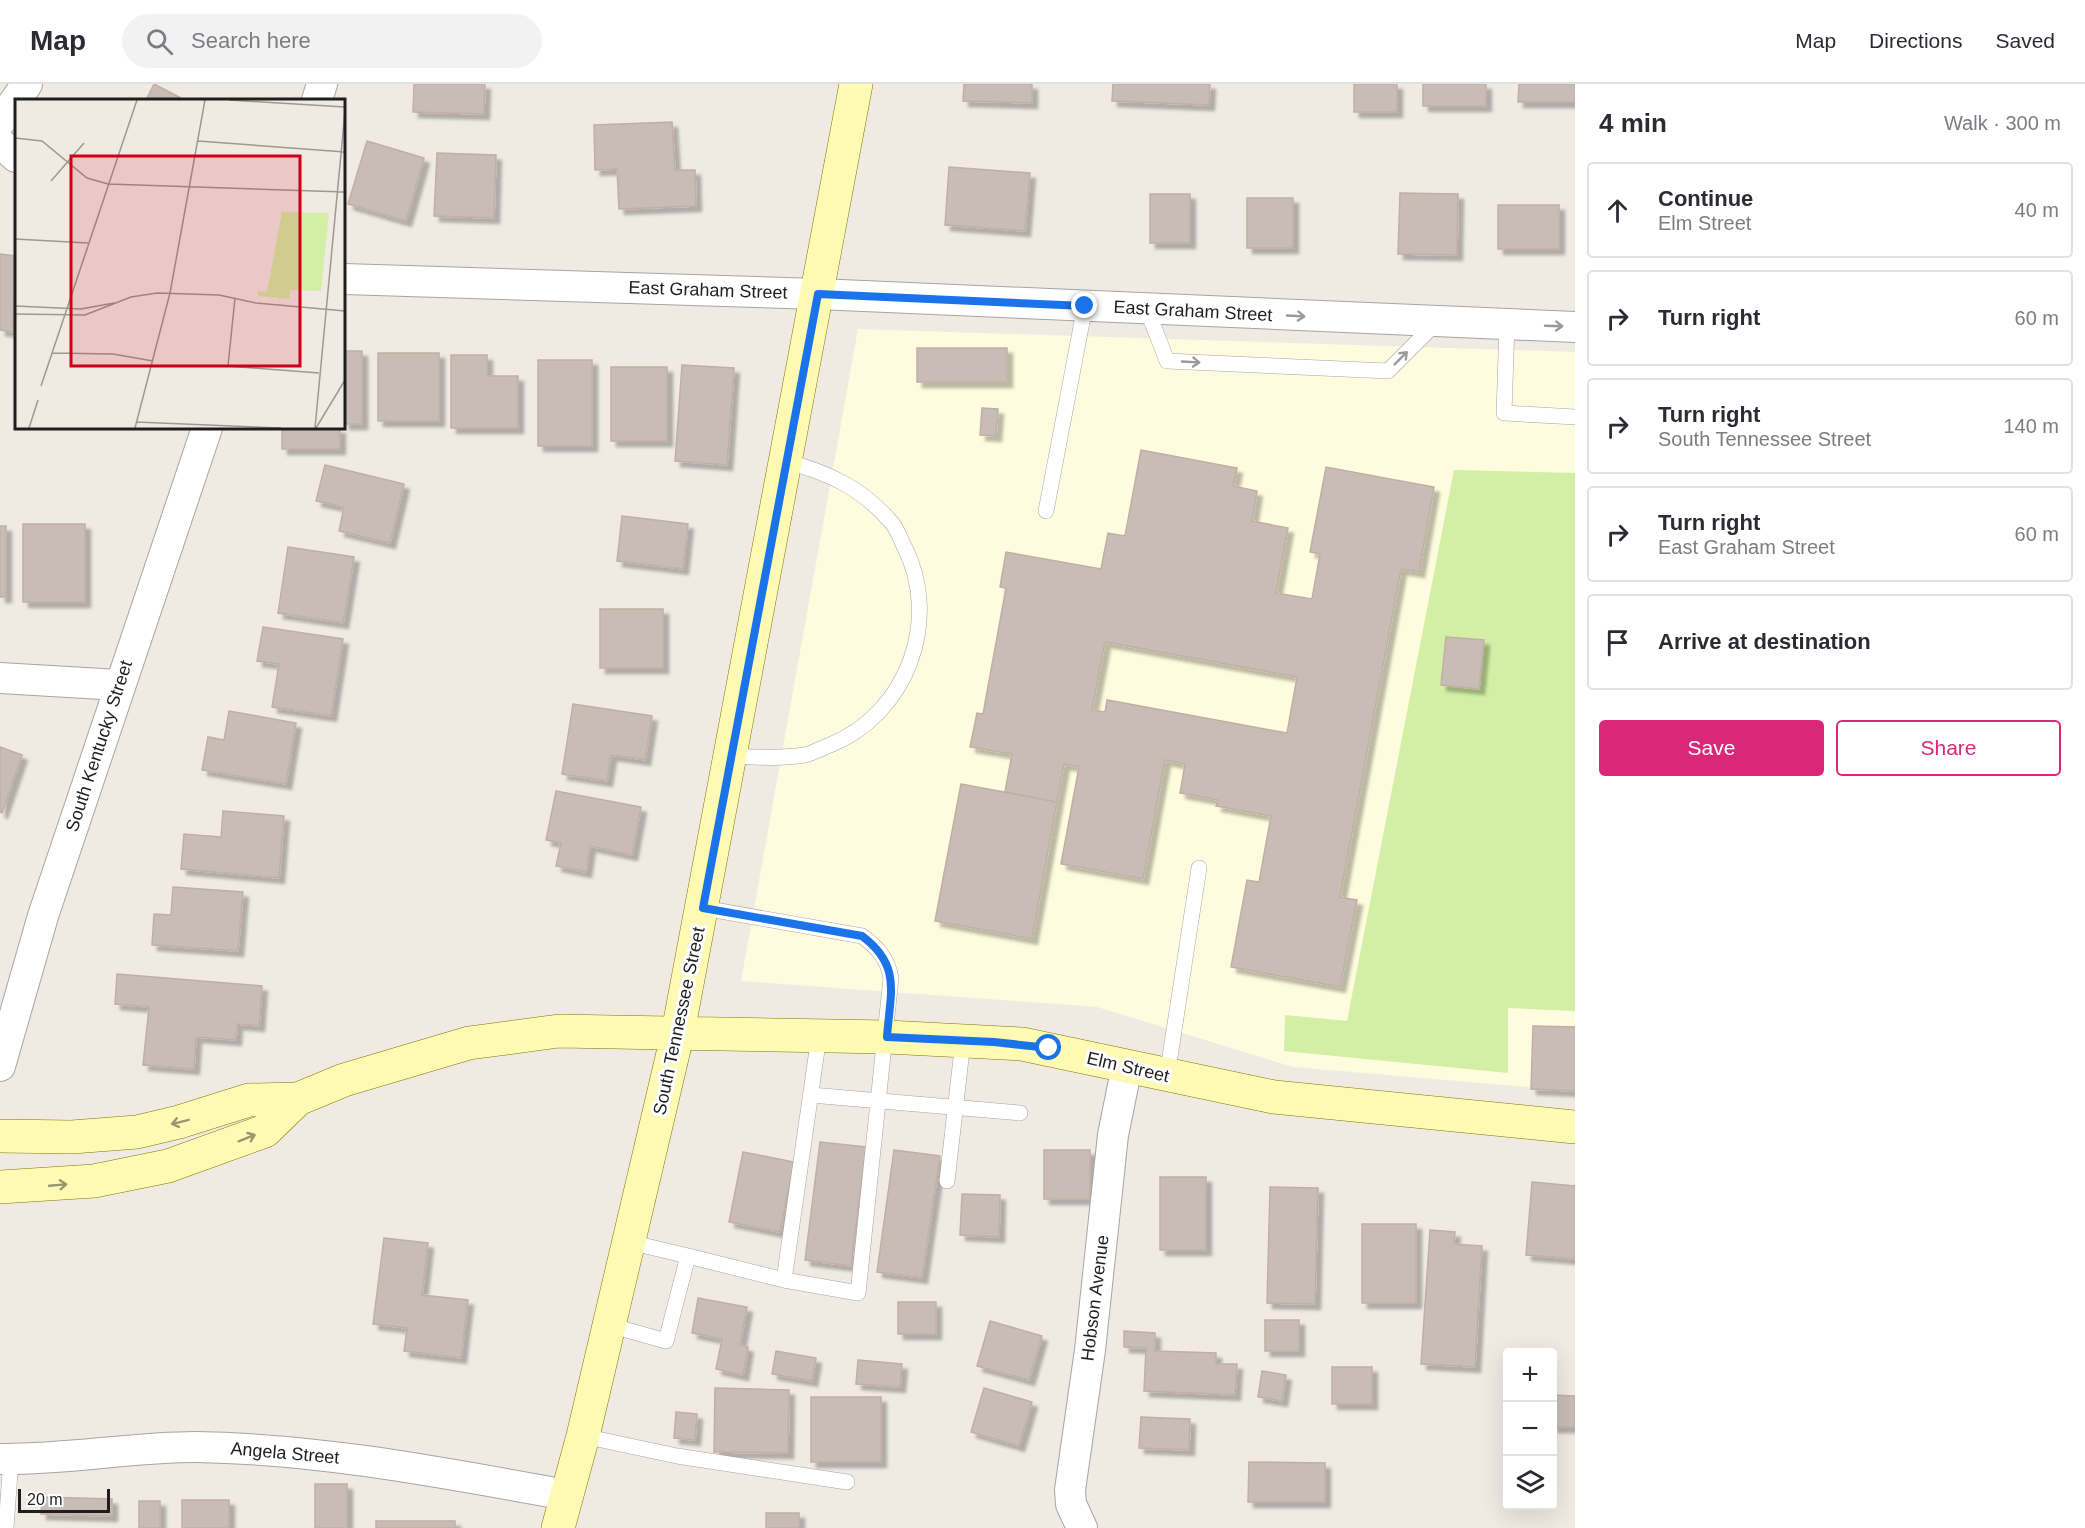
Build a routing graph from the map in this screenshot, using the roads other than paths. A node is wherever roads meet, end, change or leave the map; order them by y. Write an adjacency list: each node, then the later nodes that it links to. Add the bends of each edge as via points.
1 (27, 84): 4 (street)
2 (322, 84): 5 (street)
3 (856, 84): 11 (main road, South Tennessee Street)
4 (16, 99)
5 (317, 99)
6 (15, 101): 7 (street)
7 (0, 122)
8 (0, 143): 9 (street)
9 (15, 156)
10 (345, 279): 11 (street, East Graham Street)
11 (818, 294): 12 (street, East Graham Street); 19 (main road, South Tennessee Street)
12 (1085, 306): 13 (street, East Graham Street); 20 (lane)
13 (1147, 309): 14 (street, East Graham Street, one-way to 14); 14 (lane, one-way to 14, via 1167,361 1388,371)
14 (1437, 322): 15 (street, East Graham Street)
15 (1507, 325): 16 (street, East Graham Street, one-way to 16); 17 (lane, via 1504,413)
16 (1575, 327)
17 (1575, 417)
18 (207, 429): 22 (street, South Kentucky Street)
19 (787, 462): 23 (main road, South Tennessee Street); 23 (lane, via 857,489 892,523 915,566 922,615 912,663 888,704 851,737 806,755)
20 (1047, 512)
21 (0, 678): 22 (street)
22 (119, 685): 30 (street, South Kentucky Street, via 43,916)
23 (732, 756): 25 (main road, South Tennessee Street)
24 (1199, 868): 32 (lane)
25 (703, 908): 26 (main road, South Tennessee Street); 28 (lane, via 862,936 877,947 889,966)
26 (678, 1032): 27 (main road, Elm Street); 34 (main road, Elm Street, via 559,1031 480,1041 376,1070); 42 (main road, South Tennessee Street)
27 (819, 1036): 28 (main road, Elm Street); 33 (lane)
28 (887, 1037): 29 (main road, Elm Street); 35 (lane)
29 (963, 1041): 31 (main road, Elm Street, via 1049,1048); 36 (lane)
30 (0, 1066)
31 (1127, 1066): 32 (main road, Elm Street); 52 (street, Hobson Avenue, via 1113,1135 1090,1350 1070,1490 1071,1504)
32 (1167, 1076): 38 (main road, Elm Street, via 1274,1097)
33 (811, 1095): 35 (lane); 44 (lane)
34 (298, 1099): 39 (main road, one-way to 39, via 249,1100 137,1132 72,1137); 41 (main road, one-way to 34, via 94,1181 168,1166 265,1131)
35 (880, 1101): 36 (lane); 44 (lane, via 858,1293)
36 (956, 1108): 37 (lane); 40 (lane)
37 (1020, 1113)
38 (1575, 1127)
39 (0, 1136)
40 (947, 1181)
41 (0, 1187)
42 (629, 1242): 43 (lane); 45 (main road, South Tennessee Street)
43 (688, 1256): 44 (lane); 45 (lane, via 666,1341)
44 (784, 1280)
45 (609, 1325): 46 (main road, South Tennessee Street)
46 (583, 1436): 48 (lane, via 677,1456); 49 (main road, South Tennessee Street)
47 (5, 1459): 49 (street, Angela Street, via 146,1448 292,1451); 50 (lane)
48 (847, 1482)
49 (567, 1495): 51 (main road, South Tennessee Street)
50 (6, 1528)
51 (558, 1528)
52 (1082, 1528)

